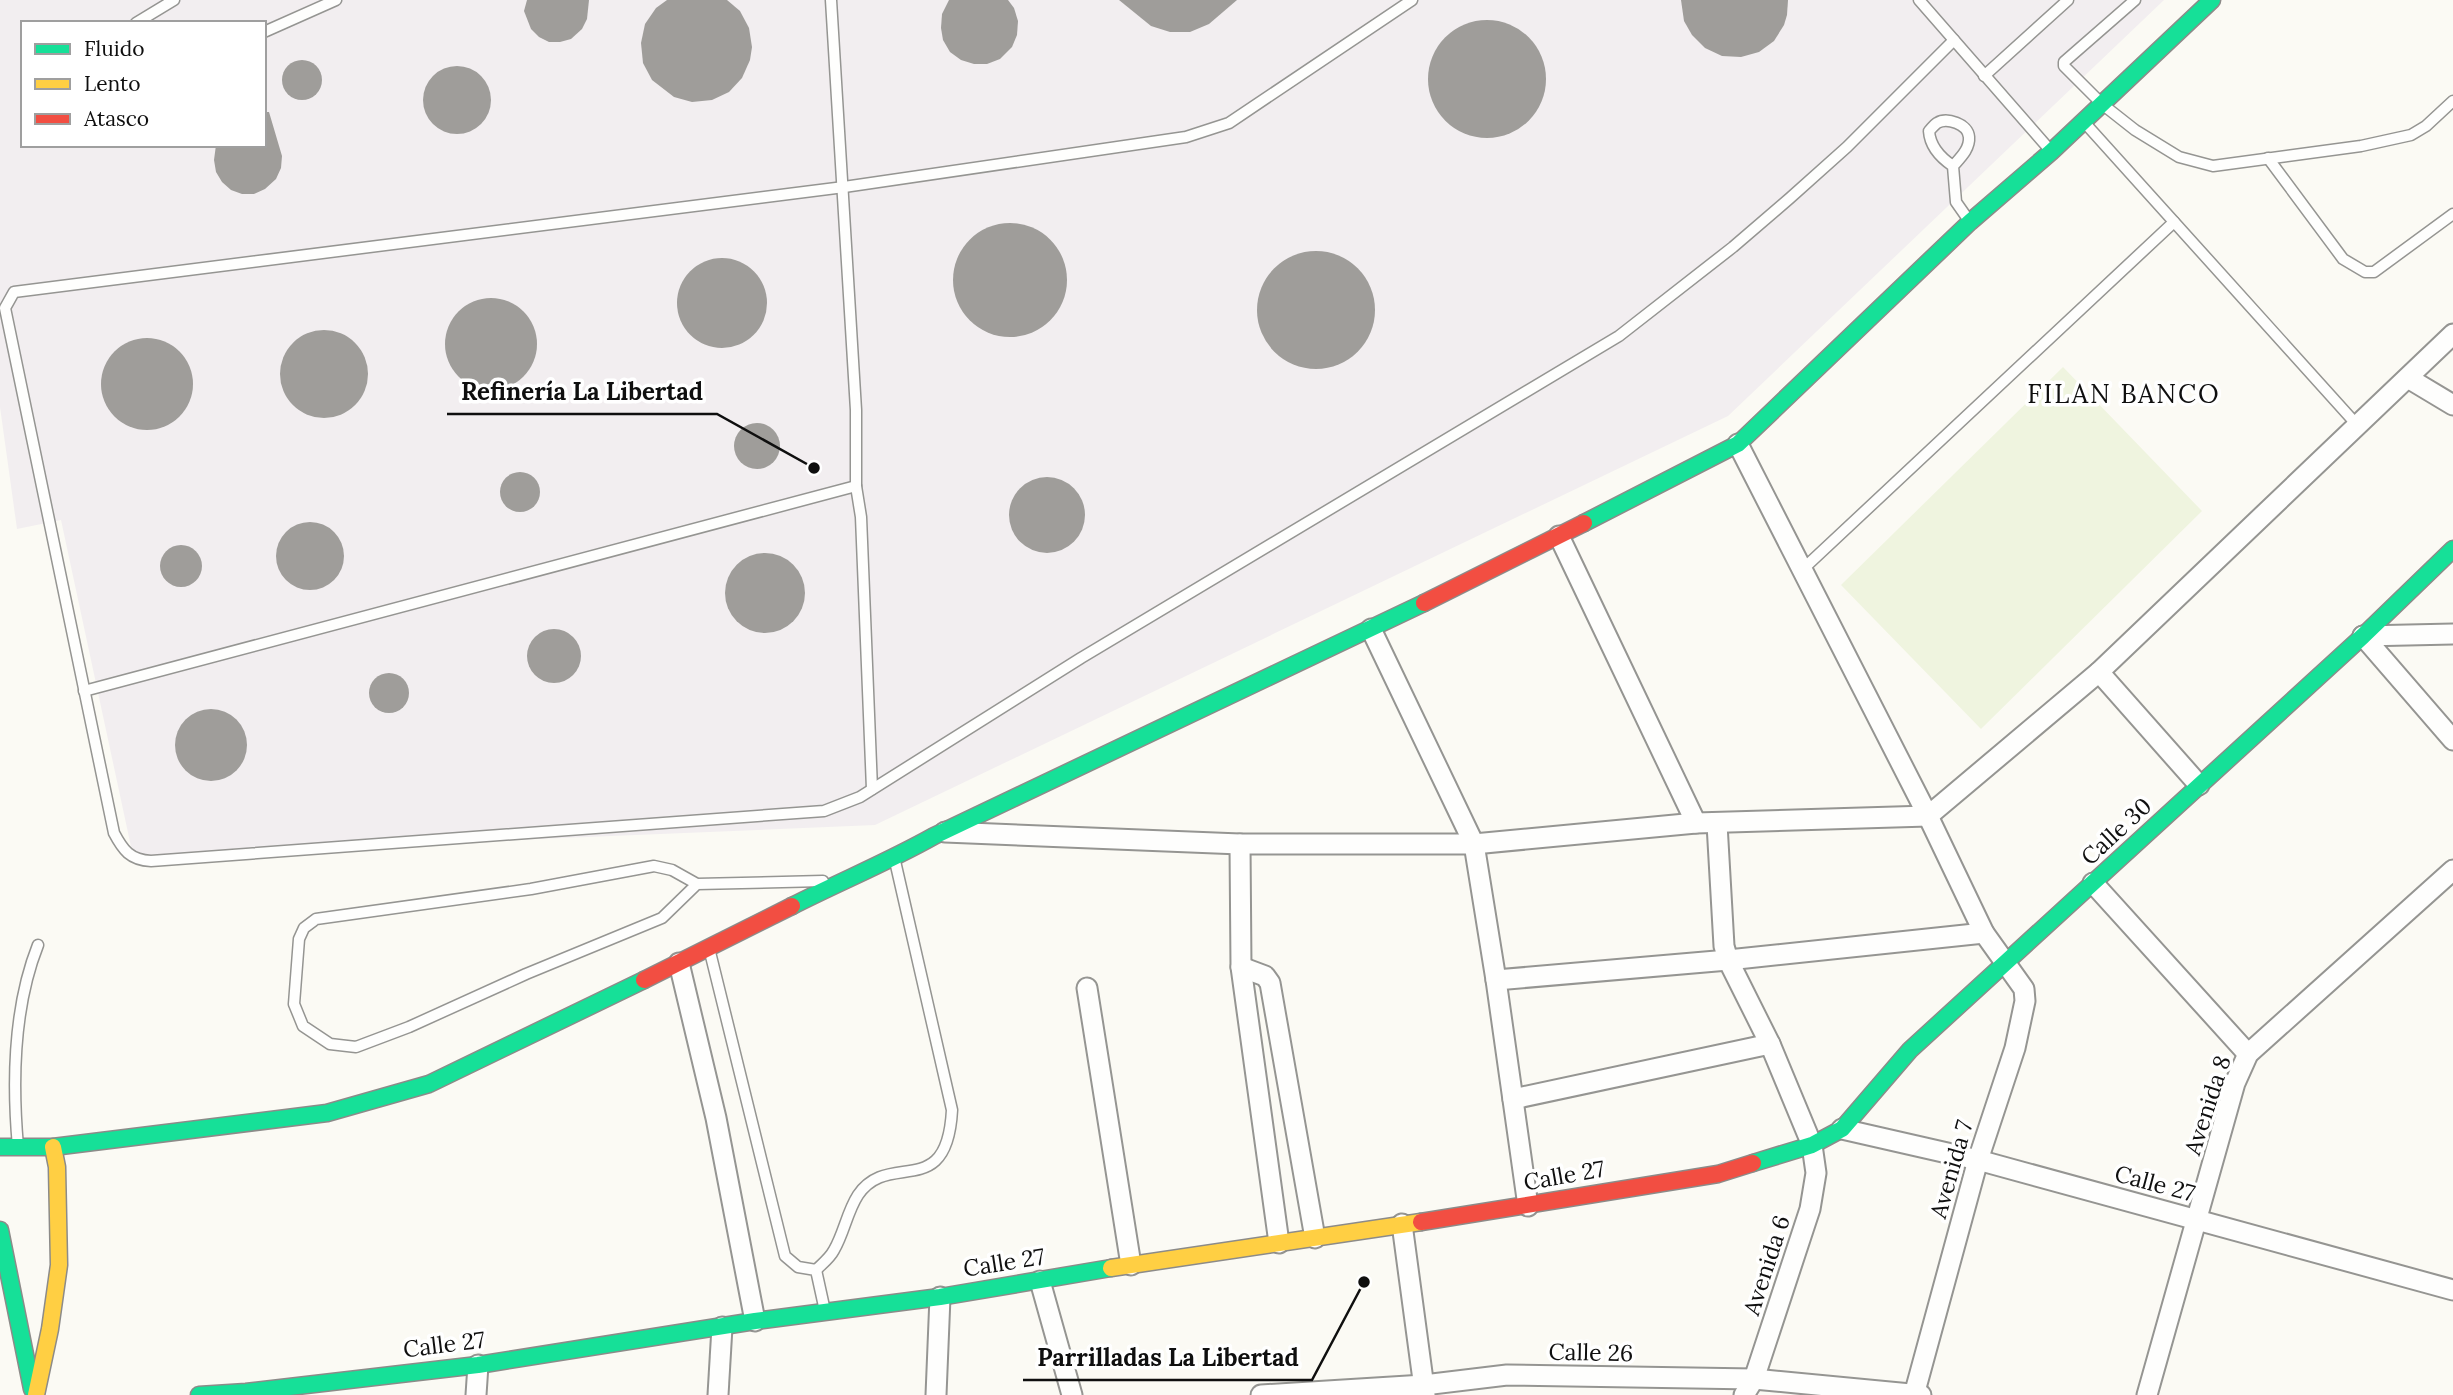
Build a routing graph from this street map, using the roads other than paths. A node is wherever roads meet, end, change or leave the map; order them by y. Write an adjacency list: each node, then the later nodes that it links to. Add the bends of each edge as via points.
1 (174, 0): 9 (lane)
2 (336, 0): 10 (lane)
3 (831, 0): 19 (lane)
4 (1412, 0): 19 (lane, via 1229,123 1186,137)
5 (1919, 0): 11 (lane)
6 (2136, 0): 14 (lane, via 2064,62)
7 (2213, 0): 14 (main road)
8 (2063, 2): 12 (lane)
9 (139, 21)
10 (266, 31)
11 (1954, 40): 12 (lane); 39 (lane, via 1790,198 1619,336 1081,658)
12 (1984, 76): 16 (lane)
13 (2453, 101): 17 (lane, via 2411,135)
14 (2102, 104): 15 (main road); 17 (lane, via 2179,157 2213,166)
15 (2084, 122): 16 (main road); 22 (lane)
16 (2052, 152): 21 (main road)
17 (2268, 158): 20 (lane, via 2343,259 2365,272 2374,272)
18 (1953, 166): 18 (lane, via 1966,151 1969,137 1958,123 1946,120 1929,131 1930,140); 21 (lane, via 1956,202)
19 (844, 187): 28 (lane); 36 (lane, via 14,292 5,307)
20 (2453, 215)
21 (1970, 222): 27 (main road)
22 (2174, 222): 26 (lane); 31 (lane)
23 (2453, 334): 24 (street)
24 (2408, 378): 25 (street); 26 (street)
25 (2453, 405)
26 (2358, 426): 35 (street)
27 (1738, 444): 29 (main road); 31 (street, Avenida 7)
28 (856, 486): 36 (lane); 39 (lane)
29 (1559, 536): 32 (main road); 41 (street)
30 (2453, 550): 34 (main road, Calle 30)
31 (1802, 570): 40 (street, Avenida 7)
32 (1371, 629): 43 (main road); 45 (street)
33 (2453, 634): 34 (street)
34 (2363, 636): 37 (street); 38 (main road, Calle 30)
35 (2099, 672): 38 (street); 40 (street)
36 (84, 691): 39 (lane, via 114,833 125,852 142,861 824,811)
37 (2453, 740)
38 (2199, 785): 49 (main road, Calle 30)
39 (872, 789)
40 (1928, 816): 42 (street); 51 (street, Avenida 7)
41 (1696, 823): 42 (street); 45 (street)
42 (1717, 824): 54 (street, Avenida 6)
43 (944, 832): 44 (street); 46 (main road)
44 (1240, 844): 45 (street); 57 (street)
45 (1474, 844): 58 (street)
46 (894, 859): 48 (main road); 77 (lane, via 952,1110 951,1134 937,1160 872,1180 858,1195 833,1253)
47 (2453, 870): 61 (street, Avenida 8)
48 (841, 881): 50 (lane); 53 (main road)
49 (2093, 883): 56 (main road, Calle 30); 61 (street)
50 (697, 884): 50 (lane, via 662,918 356,1047 330,1044 303,1026 294,1004 299,939 316,919 531,889 654,866)
51 (1984, 933): 54 (street); 56 (street, Avenida 7)
52 (38, 946): 67 (lane, via 20,1013 15,1077)
53 (709, 948): 55 (main road); 77 (lane, via 785,1255 798,1267)
54 (1728, 960): 58 (street); 60 (street, Avenida 6)
55 (680, 963): 66 (main road, via 429,1084 327,1113); 82 (street)
56 (2004, 963): 63 (main road, Calle 30, via 1910,1050); 68 (street, Avenida 7, via 2024,989 2025,1001 2015,1048)
57 (1241, 967): 73 (street, via 1265,976 1270,983); 74 (street)
58 (1496, 979): 62 (street)
59 (1087, 988): 75 (street)
60 (1770, 1044): 62 (street); 64 (street, Avenida 6)
61 (2248, 1054): 70 (street, Avenida 8, via 2235,1083)
62 (1513, 1099): 69 (street)
63 (1842, 1129): 64 (main road, Calle 30); 68 (street, Calle 27)
64 (1812, 1144): 69 (main road, Calle 27, via 1718,1174); 86 (street, Avenida 6, via 1816,1173 1810,1209)
65 (0, 1147): 67 (main road)
66 (53, 1147): 67 (main road); 90 (main road, via 59,1265)
67 (18, 1148)
68 (1978, 1160): 70 (street, Calle 27); 89 (street, Avenida 7)
69 (1528, 1206): 71 (main road, Calle 27)
70 (2197, 1220): 79 (street, Calle 27); 99 (street, Avenida 8)
71 (1402, 1224): 73 (main road, Calle 27); 87 (street)
72 (0, 1230): 76 (main road)
73 (1315, 1238): 74 (main road, Calle 27)
74 (1279, 1243): 75 (main road, Calle 27)
75 (1131, 1265): 78 (main road, Calle 27)
76 (4, 1270): 90 (main road)
77 (816, 1270): 81 (lane)
78 (1040, 1281): 80 (main road, Calle 27); 96 (street)
79 (2453, 1290)
80 (940, 1297): 81 (main road, Calle 27); 95 (street)
81 (825, 1312): 82 (main road, Calle 27)
82 (755, 1321): 83 (main road, Calle 27)
83 (722, 1326): 84 (main road, Calle 27); 94 (street)
84 (478, 1365): 88 (main road, Calle 27); 93 (street)
85 (1507, 1375): 86 (street, Calle 26); 87 (street, Calle 26); 98 (street)
86 (1749, 1387): 89 (street, Calle 26)
87 (1424, 1390): 97 (street, Calle 26)
88 (246, 1393): 92 (main road, Calle 27)
89 (1917, 1394)
90 (35, 1395)
91 (199, 1395): 92 (main road, Calle 27)
92 (224, 1395)
93 (476, 1395)
94 (718, 1395)
95 (936, 1395)
96 (1072, 1395)
97 (1261, 1395)
98 (1486, 1395)
99 (2147, 1395)

